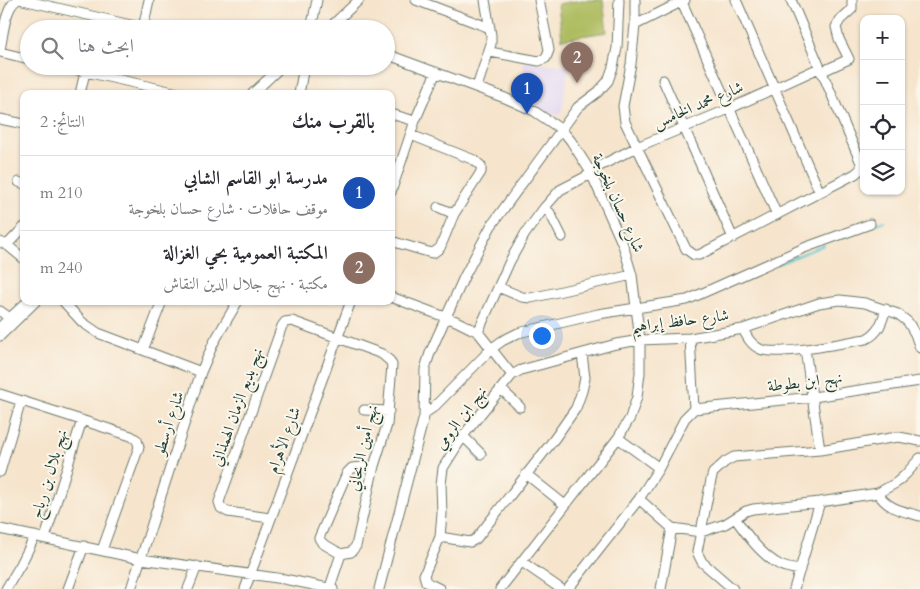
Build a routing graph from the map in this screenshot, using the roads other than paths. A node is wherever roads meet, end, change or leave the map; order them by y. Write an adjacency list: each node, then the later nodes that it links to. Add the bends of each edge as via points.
1 (17, 0): 23 (street, via 11,4)
2 (23, 0): 16 (street)
3 (149, 0): 17 (street)
4 (317, 0): 18 (street)
5 (353, 0): 19 (street)
6 (360, 0): 20 (street)
7 (416, 0): 22 (street)
8 (485, 0): 22 (street)
9 (539, 0): 24 (street, via 549,50 546,58 539,61)
10 (619, 0): 48 (street, via 617,48 608,81 578,107)
11 (635, 0): 21 (street)
12 (736, 0): 36 (street)
13 (791, 0): 27 (street)
14 (852, 0): 27 (street, شارع محمد الخامس, via 852,9 836,27 848,61)
15 (684, 1): 21 (street); 42 (street)
16 (111, 20)
17 (147, 20)
18 (313, 20)
19 (332, 20)
20 (338, 20)
21 (635, 25): 50 (street, via 623,106)
22 (490, 28): 24 (street)
23 (0, 51): 25 (street)
24 (490, 52): 35 (street)
25 (20, 57)
26 (395, 57): 28 (street, شارع حسان بلخوجة)
27 (820, 70): 36 (street, شارع محمد الخامس); 53 (street, via 862,166 855,174)
28 (436, 72): 35 (street, شارع حسان بلخوجة); 45 (street)
29 (84, 75): 37 (street)
30 (98, 75): 38 (street)
31 (272, 75): 39 (street)
32 (278, 75): 40 (street)
33 (302, 75): 41 (street)
34 (663, 80): 47 (street)
35 (477, 87): 48 (street, شارع حسان بلخوجة, via 534,111)
36 (774, 88): 42 (street, شارع محمد الخامس); 53 (street)
37 (81, 90)
38 (164, 90)
39 (256, 90)
40 (262, 90)
41 (299, 90)
42 (729, 109): 47 (street, شارع محمد الخامس); 57 (street)
43 (395, 115): 45 (street)
44 (0, 119): 46 (street)
45 (416, 121): 49 (street)
46 (20, 123)
47 (685, 128): 50 (street, شارع محمد الخامس); 61 (street)
48 (562, 130): 51 (street, شارع حسان بلخوجة); 77 (street, via 491,226)
49 (411, 136): 52 (street); 56 (street, via 474,160 481,166 480,176)
50 (637, 147): 51 (street, شارع محمد الخامس); 61 (street, via 689,253 699,255)
51 (591, 173): 55 (street, شارع محمد الخامس, via 560,190); 65 (street, شارع حسان بلخوجة, via 623,245)
52 (395, 181)
53 (820, 193): 57 (street)
54 (438, 207): 56 (street)
55 (544, 208): 60 (street); 66 (street, شارع محمد الخامس, via 525,234)
56 (454, 214): 62 (street, via 440,248 433,253)
57 (777, 215): 61 (street)
58 (870, 224): 74 (street, via 804,248 688,300)
59 (20, 230): 63 (street)
60 (562, 237)
61 (733, 238)
62 (395, 242)
63 (4, 243): 64 (street)
64 (20, 256)
65 (632, 275): 66 (street, via 531,298); 74 (street, شارع حسان بلخوجة)
66 (498, 287): 81 (street, شارع محمد الخامس)
67 (395, 299): 77 (street)
68 (25, 305): 78 (street)
69 (31, 305): 78 (street)
70 (67, 305): 89 (street, via 82,322 98,332)
71 (160, 305): 89 (street)
72 (236, 305): 91 (street, شارع أرسطو)
73 (350, 305): 83 (street, شارع الأهرام)
74 (636, 308): 85 (street, شارع حسان بلخوجة); 87 (street, via 534,329 509,337)
75 (886, 309): 80 (street, شارع حافظ إبراهيم, via 850,300 829,301); 86 (street, شارع حافظ إبراهيم, via 908,322); 88 (street, via 879,328 866,339)
76 (0, 311): 78 (street)
77 (444, 317): 81 (street); 102 (street, via 425,366)
78 (12, 320): 79 (street); 82 (street)
79 (0, 327)
80 (742, 329): 84 (street, شارع حافظ إبراهيم); 88 (street, via 748,340 761,350)
81 (478, 332): 87 (street)
82 (0, 336)
83 (338, 338): 101 (street, نهج أمين الريحاني, via 382,354 390,361); 119 (street, شارع الأهرام); 119 (street, نهج بديع الزمان الهمذاني, via 292,321 282,326 219,502 221,508 228,512)
84 (690, 338): 85 (street, شارع حافظ إبراهيم); 100 (street)
85 (640, 340): 90 (street, شارع حافظ إبراهيم); 105 (street, شارع حسان بلخوجة, via 637,397)
86 (920, 348)
87 (491, 349): 92 (street); 102 (street)
88 (804, 349): 96 (street)
89 (143, 350): 91 (street)
90 (582, 354): 92 (street, شارع حافظ إبراهيم, via 533,366); 113 (street, via 585,378 576,408)
91 (201, 372): 129 (street, شارع أرسطو)
92 (512, 375): 94 (street, نهج ابن الرومي)
93 (920, 381): 96 (street, نهج ابن بطوطة)
94 (501, 389): 98 (street); 104 (street, نهج ابن الرومي)
95 (0, 394): 97 (street)
96 (813, 397): 100 (street, نهج ابن بطوطة); 107 (street)
97 (21, 401): 103 (street); 112 (street)
98 (520, 407)
99 (364, 410): 101 (street)
100 (694, 410): 111 (street, via 681,424)
101 (389, 411): 110 (street, نهج أمين الريحاني, via 388,425)
102 (425, 413): 141 (street)
103 (82, 420): 124 (street, نهج بلال بن رباح); 127 (street, via 131,436 139,447)
104 (463, 436): 108 (street); 125 (street, نهج ابن الرومي, via 443,468)
105 (618, 438): 111 (street); 117 (street, شارع حسان بلخوجة)
106 (920, 441): 107 (street, via 900,437)
107 (820, 450): 123 (street, via 734,457 724,462 713,473)
108 (481, 454)
109 (920, 458): 114 (street, via 896,483)
110 (374, 466): 128 (street, نهج أمين الريحاني, via 356,546 351,552); 128 (street, via 352,468 346,472 319,538)
111 (659, 468): 115 (street)
112 (0, 472)
113 (526, 474): 117 (street); 125 (street, via 474,541)
114 (878, 492): 116 (street); 118 (street, via 891,507)
115 (639, 498): 121 (street); 145 (street)
116 (820, 502): 120 (street, via 761,507); 132 (street)
117 (565, 505): 130 (street, شارع حسان بلخوجة)
118 (920, 516)
119 (270, 518): 133 (street, شارع الأهرام)
120 (735, 518): 123 (street); 132 (street, via 750,539 776,562 783,567)
121 (672, 528): 123 (street); 146 (street)
122 (0, 529): 124 (street)
123 (701, 532): 147 (street, via 697,552 699,559)
124 (40, 537): 126 (street); 136 (street, نهج بلال بن رباح)
125 (440, 537): 142 (street, نهج ابن الرومي, via 424,575 426,582)
126 (84, 546): 127 (street); 137 (street)
127 (102, 550): 129 (street)
128 (341, 554): 135 (street, نهج أمين الريحاني)
129 (141, 559): 131 (street); 138 (street, شارع أرسطو)
130 (522, 562): 143 (street, شارع حسان بلخوجة); 144 (street)
131 (197, 566): 133 (street); 139 (street)
132 (800, 570): 148 (street)
133 (250, 574): 134 (street); 140 (street, شارع الأهرام)
134 (307, 586): 135 (street)
135 (332, 588)
136 (6, 589)
137 (68, 589)
138 (131, 589)
139 (188, 589)
140 (245, 589)
141 (379, 589)
142 (440, 589)
143 (500, 589)
144 (561, 589)
145 (568, 589)
146 (660, 589)
147 (733, 589)
148 (794, 589)

